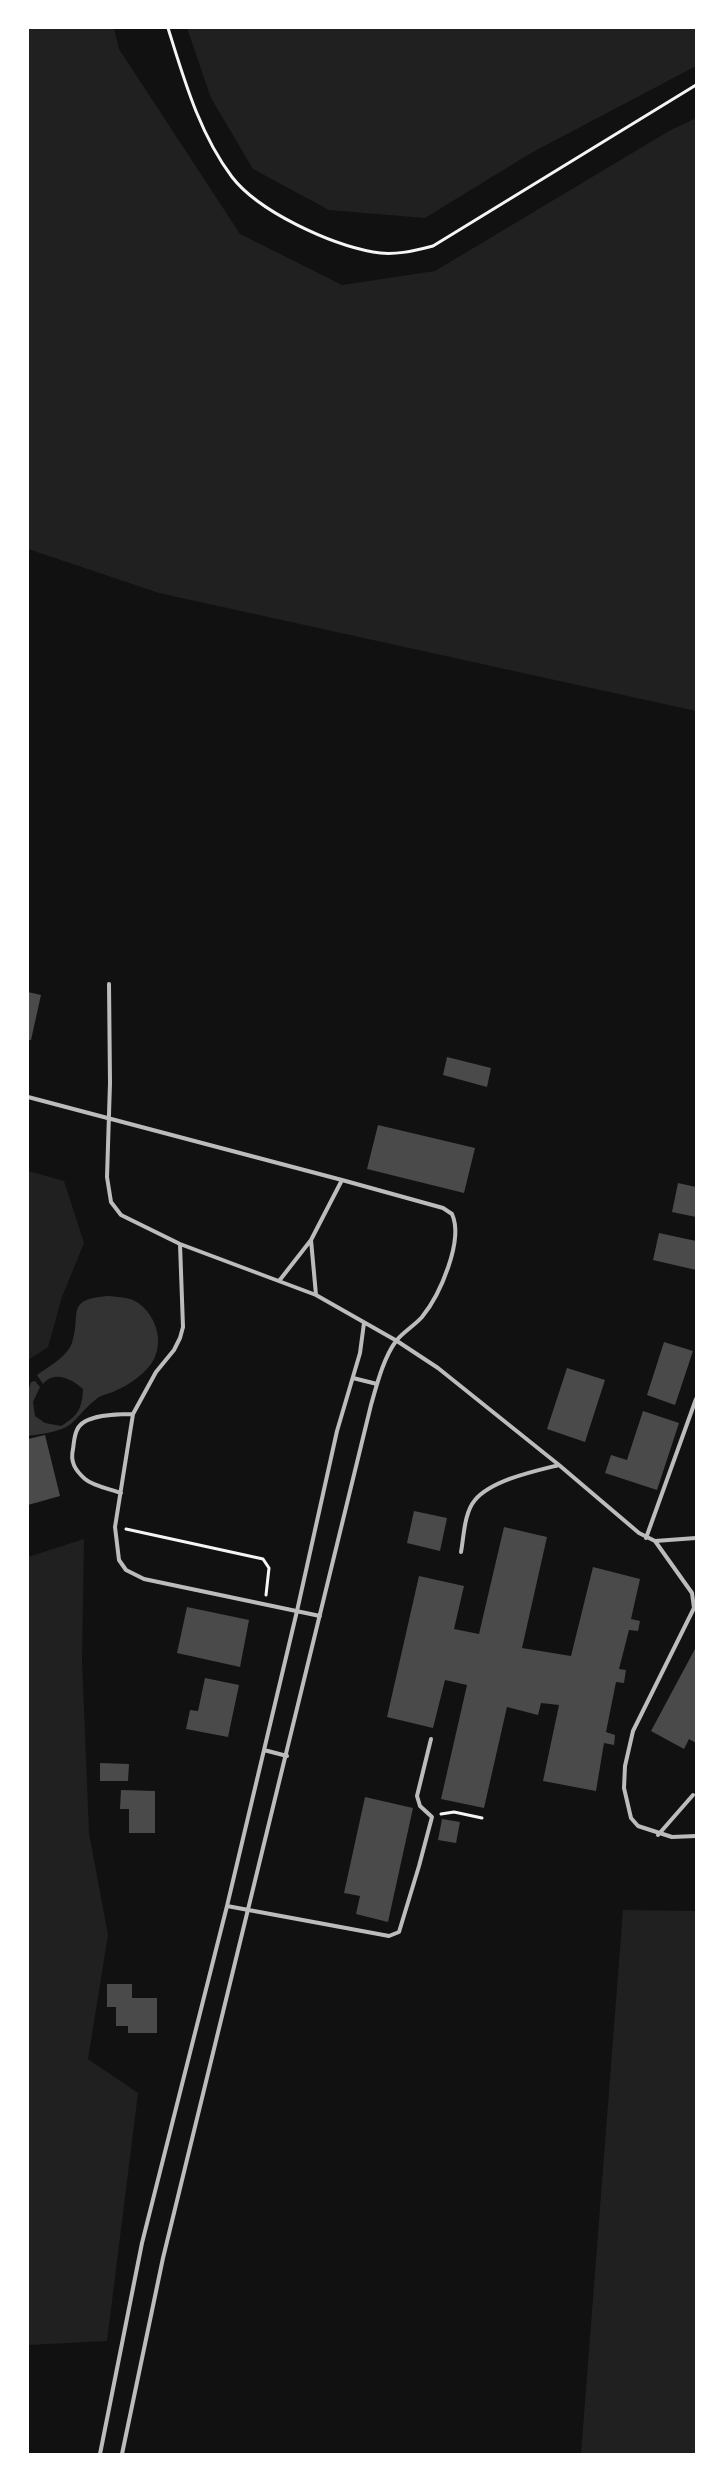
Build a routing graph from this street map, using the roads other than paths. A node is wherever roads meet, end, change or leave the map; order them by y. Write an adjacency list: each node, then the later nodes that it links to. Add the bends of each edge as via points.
1 (109, 984): 3 (lane)
2 (28, 1097): 3 (lane)
3 (108, 1118): 4 (lane); 6 (lane, via 107,1177 111,1202 130,1221)
4 (342, 1180): 5 (lane); 10 (lane, via 443,1208 456,1221 447,1273 434,1300 422,1317)
5 (311, 1240): 7 (lane); 8 (lane)
6 (180, 1244): 7 (lane); 14 (lane, via 180,1338 156,1372)
7 (279, 1280): 8 (lane)
8 (316, 1295): 9 (lane)
9 (364, 1323): 10 (lane); 11 (lane)
10 (397, 1340): 12 (lane); 15 (lane, via 438,1368)
11 (353, 1378): 12 (lane); 21 (lane, via 337,1431)
12 (377, 1384): 22 (lane)
13 (696, 1399): 17 (lane)
14 (134, 1414): 16 (lane); 16 (lane, via 112,1414 80,1424 71,1458 86,1480)
15 (559, 1465): 17 (lane); 20 (lane, via 516,1477 486,1491 474,1501 467,1516)
16 (120, 1493): 21 (lane, via 115,1527 119,1560 133,1576)
17 (646, 1538): 19 (lane)
18 (696, 1538): 19 (lane)
19 (655, 1541): 27 (lane, via 694,1600 694,1608 633,1731 625,1766 624,1788 630,1818 638,1826)
20 (461, 1552)
21 (297, 1611): 22 (lane); 24 (lane)
22 (320, 1616): 25 (lane)
23 (431, 1739): 30 (lane, via 416,1796 420,1806 432,1817 414,1885 395,1935)
24 (264, 1750): 25 (lane); 29 (lane)
25 (287, 1756): 30 (lane)
26 (693, 1795): 27 (lane)
27 (658, 1834): 28 (lane)
28 (696, 1836)
29 (227, 1906): 30 (lane); 31 (lane, via 142,2243)
30 (250, 1910): 32 (lane, via 164,2258)
31 (100, 2454)
32 (122, 2454)

